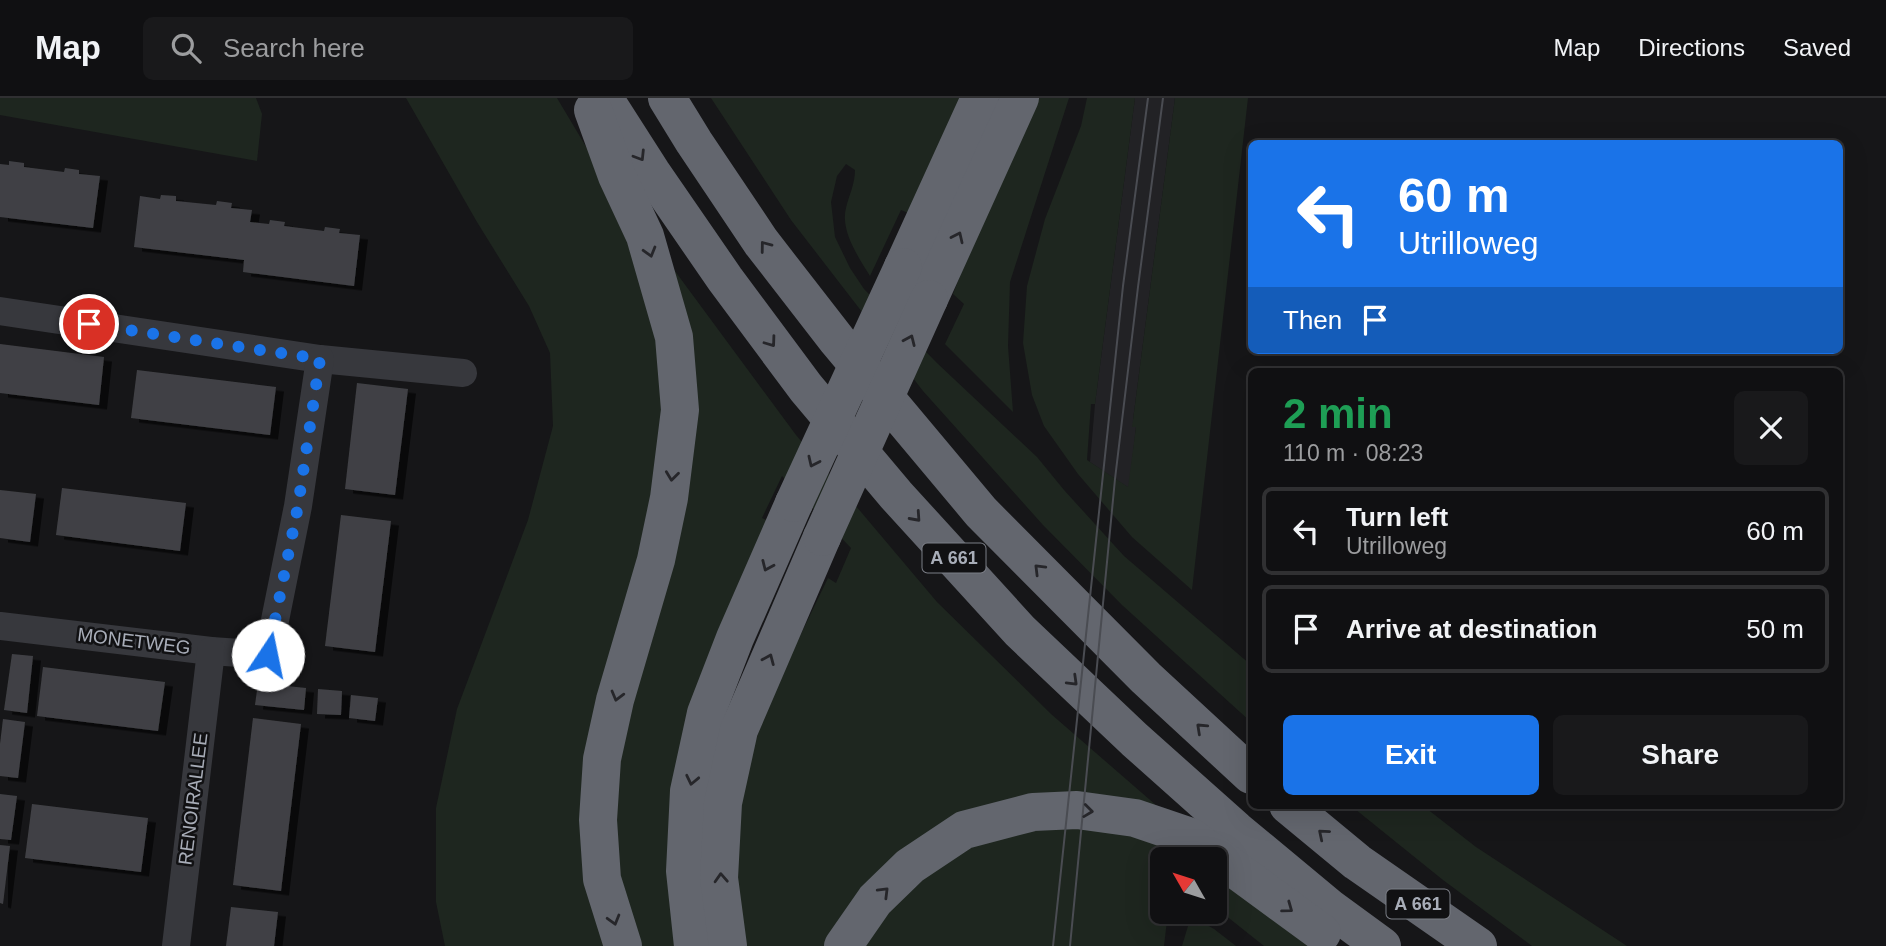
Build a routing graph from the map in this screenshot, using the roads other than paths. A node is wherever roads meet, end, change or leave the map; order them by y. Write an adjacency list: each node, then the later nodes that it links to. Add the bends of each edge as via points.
1 (589, 98): 16 (highway, one-way to 16, via 645,236 674,337 680,410 656,560 602,759 598,820 603,879)
2 (604, 98): 21 (highway, A 661, one-way to 21, via 711,258 806,388 1020,631 1236,830)
3 (667, 98): 7 (highway, A 661)
4 (678, 98): 7 (highway)
5 (980, 98): 17 (highway, one-way to 17, bridge, via 794,503 706,713 689,791 685,871)
6 (1020, 98): 18 (highway, one-way to 6, bridge, via 719,878 723,803 739,730)
7 (694, 142): 13 (highway, A 661, one-way to 7, via 981,512 829,330 761,242)
8 (0, 311): 9 (street)
9 (320, 359): 10 (street); 12 (street, MONETWEG, via 298,506 268,655)
10 (463, 373)
11 (0, 626): 12 (street, MONETWEG)
12 (211, 651): 15 (street, RENOIRALLEE)
13 (1248, 772)
14 (1293, 809): 22 (highway, A 661, one-way to 14, via 1357,862)
15 (176, 946)
16 (623, 946)
17 (693, 946)
18 (728, 946)
19 (843, 946): 20 (highway, one-way to 20, via 876,900 910,866 964,830 1033,812 1077,810 1135,818 1191,837)
20 (1340, 946)
21 (1382, 946)
22 (1478, 946)

